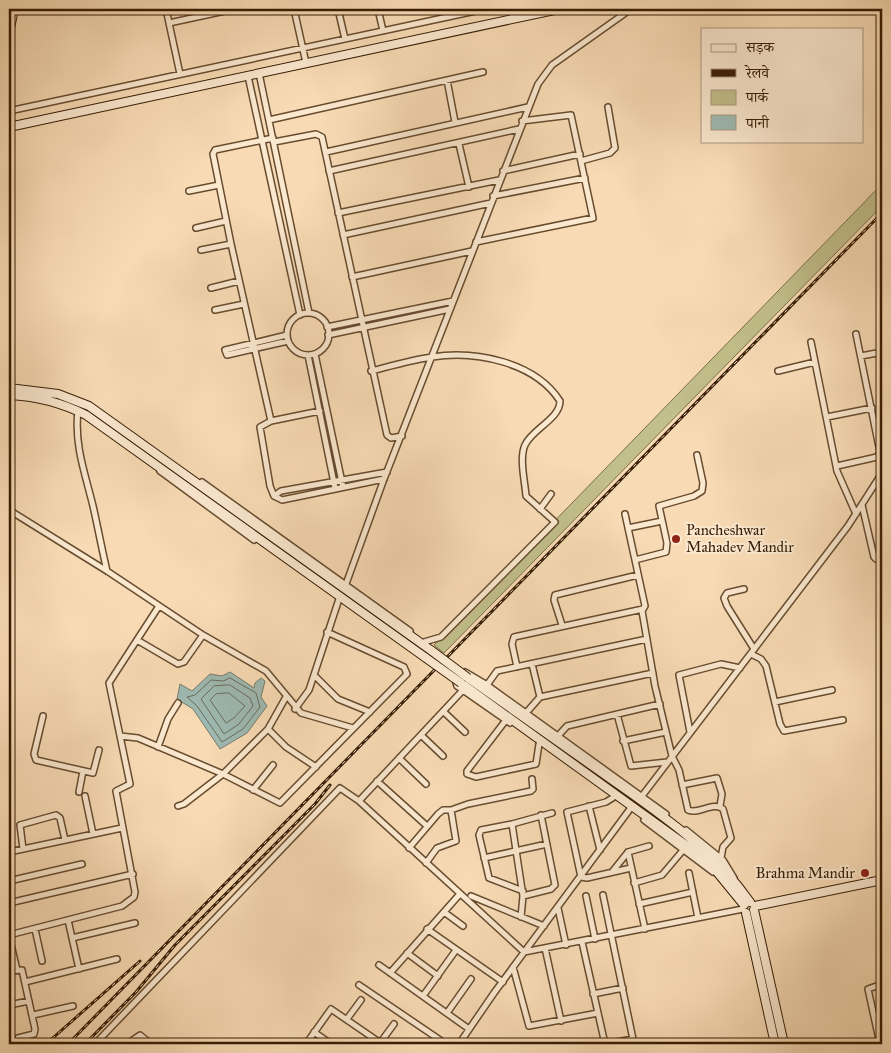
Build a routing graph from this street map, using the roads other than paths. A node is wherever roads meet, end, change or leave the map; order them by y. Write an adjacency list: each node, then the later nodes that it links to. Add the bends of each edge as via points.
1 (14, 9): 12 (main road)
2 (166, 9): 10 (street)
3 (234, 9): 10 (street)
4 (294, 9): 14 (street)
5 (338, 9): 13 (street)
6 (378, 9): 11 (street)
7 (485, 9): 11 (street)
8 (559, 9): 15 (main road)
9 (631, 9): 21 (street, via 547,69)
10 (169, 23): 18 (street)
11 (383, 31): 13 (street)
12 (9, 33)
13 (345, 39): 14 (street)
14 (303, 48): 15 (street); 18 (street)
15 (306, 63): 17 (main road)
16 (483, 72): 20 (street)
17 (259, 73): 19 (main road); 24 (street)
18 (180, 74): 23 (street)
19 (248, 76): 27 (main road); 29 (street)
20 (447, 80): 24 (street); 25 (street)
21 (528, 107): 25 (street); 26 (street)
22 (608, 107): 33 (street, via 615,148 610,153)
23 (9, 111)
24 (269, 120): 30 (street)
25 (455, 122): 32 (street)
26 (522, 122): 28 (street); 33 (street, via 571,115)
27 (9, 127)
28 (519, 130): 31 (street); 35 (street)
29 (262, 140): 30 (street); 38 (street, via 213,151); 59 (street)
30 (273, 140): 32 (street, via 320,134); 58 (street)
31 (459, 144): 34 (street); 39 (street)
32 (326, 152): 34 (street)
33 (581, 157): 35 (street); 36 (street)
34 (329, 171): 43 (street)
35 (502, 171): 37 (street)
36 (585, 178): 41 (street); 47 (street, via 591,219)
37 (499, 180): 39 (street); 41 (street)
38 (218, 185): 40 (street); 44 (street)
39 (469, 187): 43 (street)
40 (189, 191)
41 (493, 196): 42 (street)
42 (491, 203): 46 (street); 47 (street)
43 (338, 213): 46 (street)
44 (226, 220): 45 (street); 48 (street)
45 (196, 228)
46 (343, 234): 51 (street)
47 (476, 242): 50 (street)
48 (231, 244): 49 (street); 52 (street)
49 (201, 250)
50 (472, 251): 51 (street); 54 (street)
51 (352, 277): 60 (street)
52 (239, 281): 53 (street); 55 (street)
53 (211, 288)
54 (453, 301): 56 (street); 60 (street)
55 (244, 304): 57 (street); 67 (street)
56 (450, 309): 61 (street); 73 (street)
57 (215, 310)
58 (309, 313): 59 (street); 62 (street, via 320,318)
59 (300, 315): 65 (street, via 289,325)
60 (360, 319): 61 (street); 62 (street)
61 (362, 326): 63 (street); 76 (street)
62 (327, 327): 63 (street)
63 (328, 334): 70 (street, via 325,346)
64 (856, 334): 72 (street)
65 (288, 338): 67 (street); 68 (street); 71 (street, via 296,351)
66 (810, 342): 74 (street)
67 (252, 343): 68 (street); 68 (street, via 226,349 226,354)
68 (254, 349): 83 (street)
69 (882, 352): 72 (street)
70 (315, 354): 71 (street); 93 (street)
71 (308, 355): 81 (street)
72 (861, 356): 79 (street)
73 (432, 357): 76 (street); 84 (street); 99 (street, via 482,358 520,368 538,377 559,398 560,406 524,447 526,496)
74 (815, 362): 75 (street); 82 (street)
75 (778, 370)
76 (371, 371): 84 (street, via 387,434 391,438)
77 (9, 388): 85 (main road, via 58,394 80,401)
78 (9, 395): 80 (main road, via 36,398)
79 (872, 408): 82 (street); 88 (street, via 879,456)
80 (78, 410): 87 (main road); 107 (street, via 78,452)
81 (320, 410): 83 (street); 92 (street)
82 (827, 417): 88 (street)
83 (272, 421): 97 (street, via 261,425 260,430)
84 (402, 436): 89 (street)
85 (155, 452): 109 (street); 119 (main road)
86 (697, 455): 103 (street, via 702,492 659,506)
87 (152, 461): 111 (street, via 167,478); 121 (main road)
88 (836, 466): 102 (street)
89 (387, 472): 91 (street); 93 (street)
90 (882, 474): 98 (street)
91 (384, 479): 94 (street); 109 (street)
92 (333, 480): 93 (street); 95 (street); 97 (street, via 281,491)
93 (342, 480): 94 (street)
94 (343, 487): 95 (street)
95 (335, 488): 97 (street, via 282,500)
96 (551, 494): 99 (street)
97 (274, 496)
98 (862, 505): 102 (street); 106 (street, via 874,557)
99 (540, 509): 119 (street, via 555,522 441,637)
100 (9, 510): 107 (street)
101 (624, 514): 104 (street)
102 (856, 514): 120 (street)
103 (662, 521): 104 (street); 105 (street, via 666,552)
104 (628, 528): 105 (street)
105 (635, 560): 108 (street)
106 (882, 560)
107 (107, 571): 112 (street)
108 (638, 575): 113 (street); 114 (street, via 555,595)
109 (346, 584): 119 (street)
110 (744, 589): 120 (street, via 727,593 724,598)
111 (339, 599): 115 (street); 121 (street, via 412,652)
112 (159, 606): 116 (street); 118 (street)
113 (643, 609): 114 (street); 117 (street)
114 (562, 626): 123 (street, via 514,637 512,644)
115 (326, 632): 126 (street); 136 (street, via 406,670 406,676)
116 (202, 635): 118 (street, via 184,662 178,664); 130 (street, via 266,671)
117 (647, 639): 122 (street); 125 (street)
118 (138, 640): 149 (street, via 109,683)
119 (427, 647): 205 (main road, bridge, via 656,811 705,850)
120 (752, 651): 124 (street); 132 (street, via 766,666)
121 (424, 657): 128 (main road, bridge)
122 (532, 664): 123 (street); 131 (street)
123 (517, 667): 127 (street, via 493,674)
124 (740, 668): 147 (street); 147 (street, via 721,664 679,675)
125 (653, 673): 131 (street); 134 (street)
126 (314, 675): 135 (street, via 307,696); 136 (street, via 338,699)
127 (487, 685): 128 (street, via 466,671 456,684); 138 (street)
128 (462, 687): 137 (street); 141 (street); 207 (main road, via 708,861)
129 (832, 690): 132 (street)
130 (286, 697): 135 (street); 144 (street)
131 (540, 697): 138 (street)
132 (774, 702): 142 (street, via 784,731)
133 (178, 703): 153 (street)
134 (660, 704): 139 (street); 146 (street)
135 (295, 710): 143 (street, via 321,721)
136 (370, 712): 143 (street)
137 (444, 712): 145 (street); 148 (street)
138 (526, 713): 150 (street)
139 (617, 714): 150 (street, via 567,726); 151 (street)
140 (43, 716): 161 (street, via 35,758)
141 (506, 720): 152 (street); 152 (street, via 467,774 476,777 536,764)
142 (843, 720)
143 (353, 728): 160 (street)
144 (268, 729): 160 (street, via 286,747); 162 (street)
145 (465, 732)
146 (666, 732): 151 (street); 156 (street)
147 (690, 732): 156 (street)
148 (421, 735): 155 (street); 157 (street)
149 (120, 736): 153 (street, via 132,736); 182 (street, via 130,784 116,791)
150 (558, 736): 170 (street)
151 (623, 741): 158 (street, via 631,766)
152 (539, 744): 171 (street)
153 (158, 747): 162 (street)
154 (99, 750): 161 (street, via 94,771)
155 (444, 756)
156 (672, 756): 158 (street); 166 (street)
157 (400, 758): 164 (street); 165 (street)
158 (667, 762): 170 (street)
159 (272, 765): 167 (street)
160 (316, 767): 167 (street, via 280,803)
161 (84, 771): 168 (street)
162 (223, 774): 167 (street); 173 (street)
163 (532, 779): 177 (street, via 531,791)
164 (376, 781): 172 (street); 181 (street)
165 (426, 784)
166 (682, 785): 175 (street, via 689,811); 175 (street, via 717,778 722,794)
167 (253, 790)
168 (79, 792)
169 (86, 796): 183 (street)
170 (642, 796): 195 (street)
171 (614, 797): 174 (street); 176 (street)
172 (358, 801): 187 (street); 270 (street, via 339,789)
173 (178, 806)
174 (589, 806): 190 (street); 202 (street, via 566,813)
175 (720, 806): 195 (street, via 731,838 723,847)
176 (630, 809): 189 (street); 190 (street)
177 (451, 810): 181 (street, via 444,810); 196 (street, via 456,841 437,848)
178 (552, 813): 179 (street)
179 (541, 816): 180 (street); 185 (street)
180 (512, 824): 191 (street); 194 (street, via 479,832)
181 (427, 826): 187 (street)
182 (122, 828): 183 (street); 201 (street)
183 (93, 834): 184 (street)
184 (64, 840): 188 (street); 188 (street, via 60,818 56,815 20,825)
185 (547, 844): 191 (street); 209 (street, via 554,888)
186 (649, 846): 193 (street)
187 (409, 848): 196 (street)
188 (23, 849): 192 (street)
189 (684, 849): 206 (street, via 662,875); 207 (street)
190 (600, 850): 202 (street)
191 (515, 851): 194 (street); 209 (street)
192 (9, 852)
193 (628, 852): 198 (street); 199 (street)
194 (484, 858): 209 (street, via 489,878)
195 (721, 858): 205 (street)
196 (426, 863): 210 (street)
197 (82, 864): 204 (street)
198 (631, 868): 199 (street); 206 (street)
199 (612, 873): 202 (street)
200 (689, 873): 208 (street)
201 (133, 874): 214 (street); 221 (street, via 135,892 129,902)
202 (580, 877): 217 (street)
203 (882, 880): 216 (main road)
204 (9, 881)
205 (736, 882): 216 (main road)
206 (634, 883): 215 (street)
207 (727, 884): 216 (main road)
208 (693, 892): 215 (street); 220 (street)
209 (523, 894): 219 (street)
210 (459, 895): 218 (street); 236 (street)
211 (603, 895): 229 (street)
212 (471, 896): 219 (street)
213 (586, 896): 231 (street)
214 (9, 903)
215 (639, 904): 227 (street)
216 (749, 907): 220 (street); 278 (main road); 279 (main road)
217 (558, 908): 224 (street); 233 (street)
218 (444, 912): 223 (street); 226 (street)
219 (521, 917): 224 (street)
220 (698, 918): 227 (street)
221 (68, 920): 225 (street); 230 (street)
222 (136, 924): 230 (street)
223 (463, 926)
224 (544, 926): 236 (street)
225 (35, 929): 228 (street); 239 (street)
226 (428, 929): 235 (street); 237 (street)
227 (645, 929): 229 (street)
228 (9, 935): 243 (street)
229 (612, 936): 231 (street); 252 (street)
230 (72, 938): 242 (street)
231 (595, 939): 232 (street)
232 (582, 942): 233 (street); 253 (street)
233 (566, 945): 234 (street)
234 (545, 948): 236 (street); 263 (street)
235 (456, 950): 246 (street); 249 (street)
236 (524, 952): 241 (street)
237 (407, 953): 245 (street); 246 (street)
238 (117, 959): 242 (street)
239 (42, 961)
240 (379, 965): 245 (street)
241 (513, 967): 249 (street); 263 (street, via 528,1026)
242 (79, 969): 248 (street)
243 (16, 970): 244 (street); 248 (street, via 22,970)
244 (9, 972)
245 (390, 973): 254 (street)
246 (438, 976): 254 (street)
247 (470, 979): 259 (street)
248 (26, 982): 256 (street)
249 (502, 982): 265 (street)
250 (882, 984): 280 (street, via 868,989)
251 (359, 985): 275 (street)
252 (623, 988): 253 (street); 267 (street)
253 (594, 994): 260 (street)
254 (423, 996): 259 (street)
255 (361, 1000): 262 (street)
256 (30, 1001): 257 (street); 261 (street)
257 (9, 1005)
258 (73, 1006): 261 (street)
259 (447, 1013): 265 (street)
260 (598, 1013): 263 (street); 277 (street)
261 (33, 1015): 269 (street, via 35,1032 19,1037)
262 (347, 1019): 266 (street, via 331,1009); 268 (street)
263 (561, 1021)
264 (394, 1024): 268 (street)
265 (469, 1029): 276 (street)
266 (314, 1032): 273 (street); 274 (street)
267 (633, 1042): 277 (street)
268 (381, 1043)
269 (18, 1044)
270 (95, 1044)
271 (127, 1044): 272 (street, via 140,1035)
272 (151, 1044)
273 (306, 1044)
274 (331, 1044)
275 (446, 1044)
276 (459, 1044)
277 (605, 1044)
278 (775, 1044)
279 (784, 1044)
280 (880, 1044)

